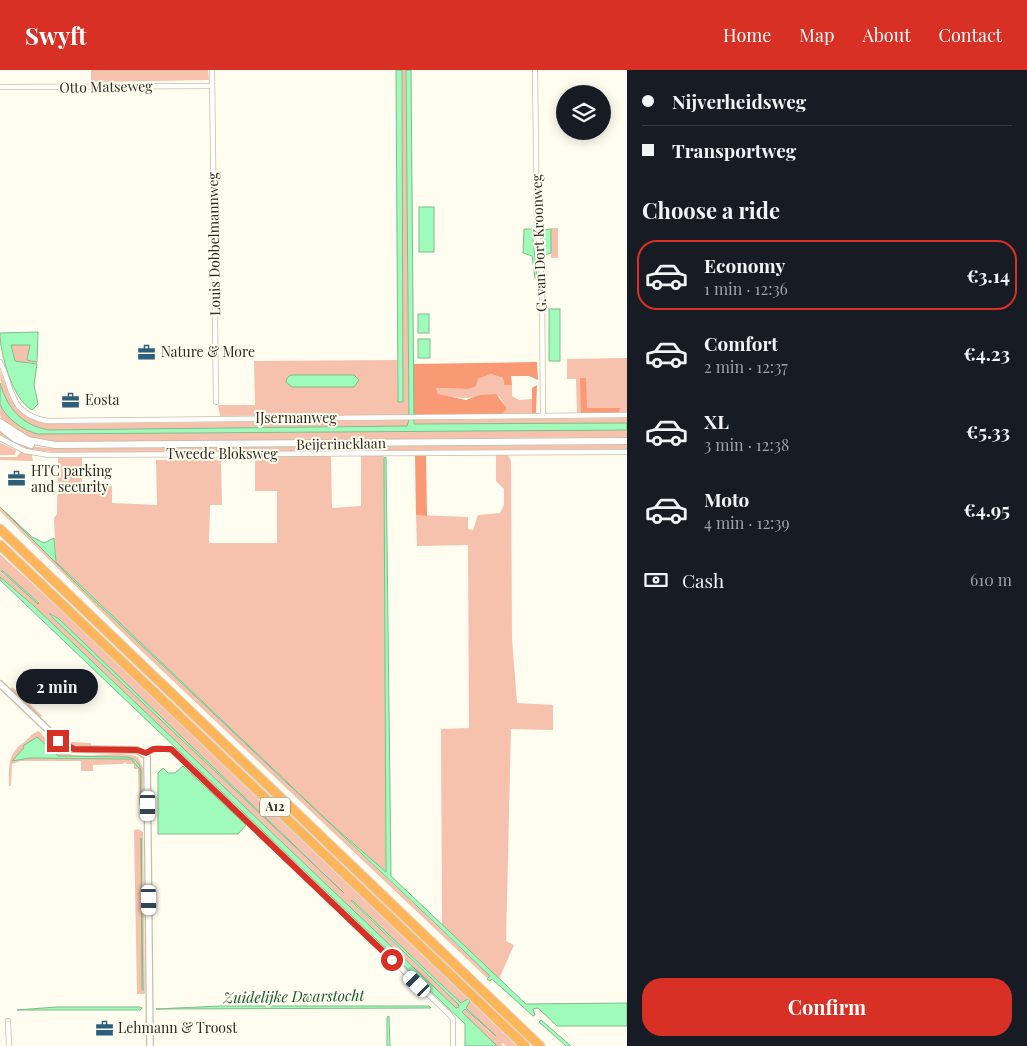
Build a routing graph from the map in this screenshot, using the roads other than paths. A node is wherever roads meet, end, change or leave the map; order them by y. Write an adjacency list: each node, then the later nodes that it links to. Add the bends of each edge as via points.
1 (212, 70): 3 (street, Louis Dobbelmannweg)
2 (535, 70): 8 (street, G. van Dort Kroonweg)
3 (212, 86): 4 (street, Otto Matseweg); 6 (street, Louis Dobbelmannweg)
4 (0, 87)
5 (0, 362): 8 (street, IJsermanweg, via 18,407 32,417 47,421)
6 (216, 402)
7 (627, 415): 8 (street, IJsermanweg)
8 (543, 416)
9 (0, 422): 13 (main road, Beijerincklaan, via 28,440)
10 (0, 427): 13 (main road, Beijerincklaan, via 15,439 31,445)
11 (0, 438): 14 (street, Tweede Bloksweg, via 25,452 49,456)
12 (627, 440): 13 (main road, Beijerincklaan)
13 (55, 445)
14 (627, 452)
15 (0, 529): 19 (highway, A12)
16 (0, 544): 24 (highway, A12)
17 (0, 684): 18 (street, via 66,747)
18 (146, 753): 22 (street); 23 (street, via 166,748 180,757 450,1015 453,1019)
19 (492, 1000): 25 (highway, A12); 26 (highway, A12)
20 (8, 1021): 21 (street)
21 (8, 1046)
22 (150, 1046)
23 (453, 1046)
24 (525, 1046)
25 (540, 1046)
26 (548, 1046)

